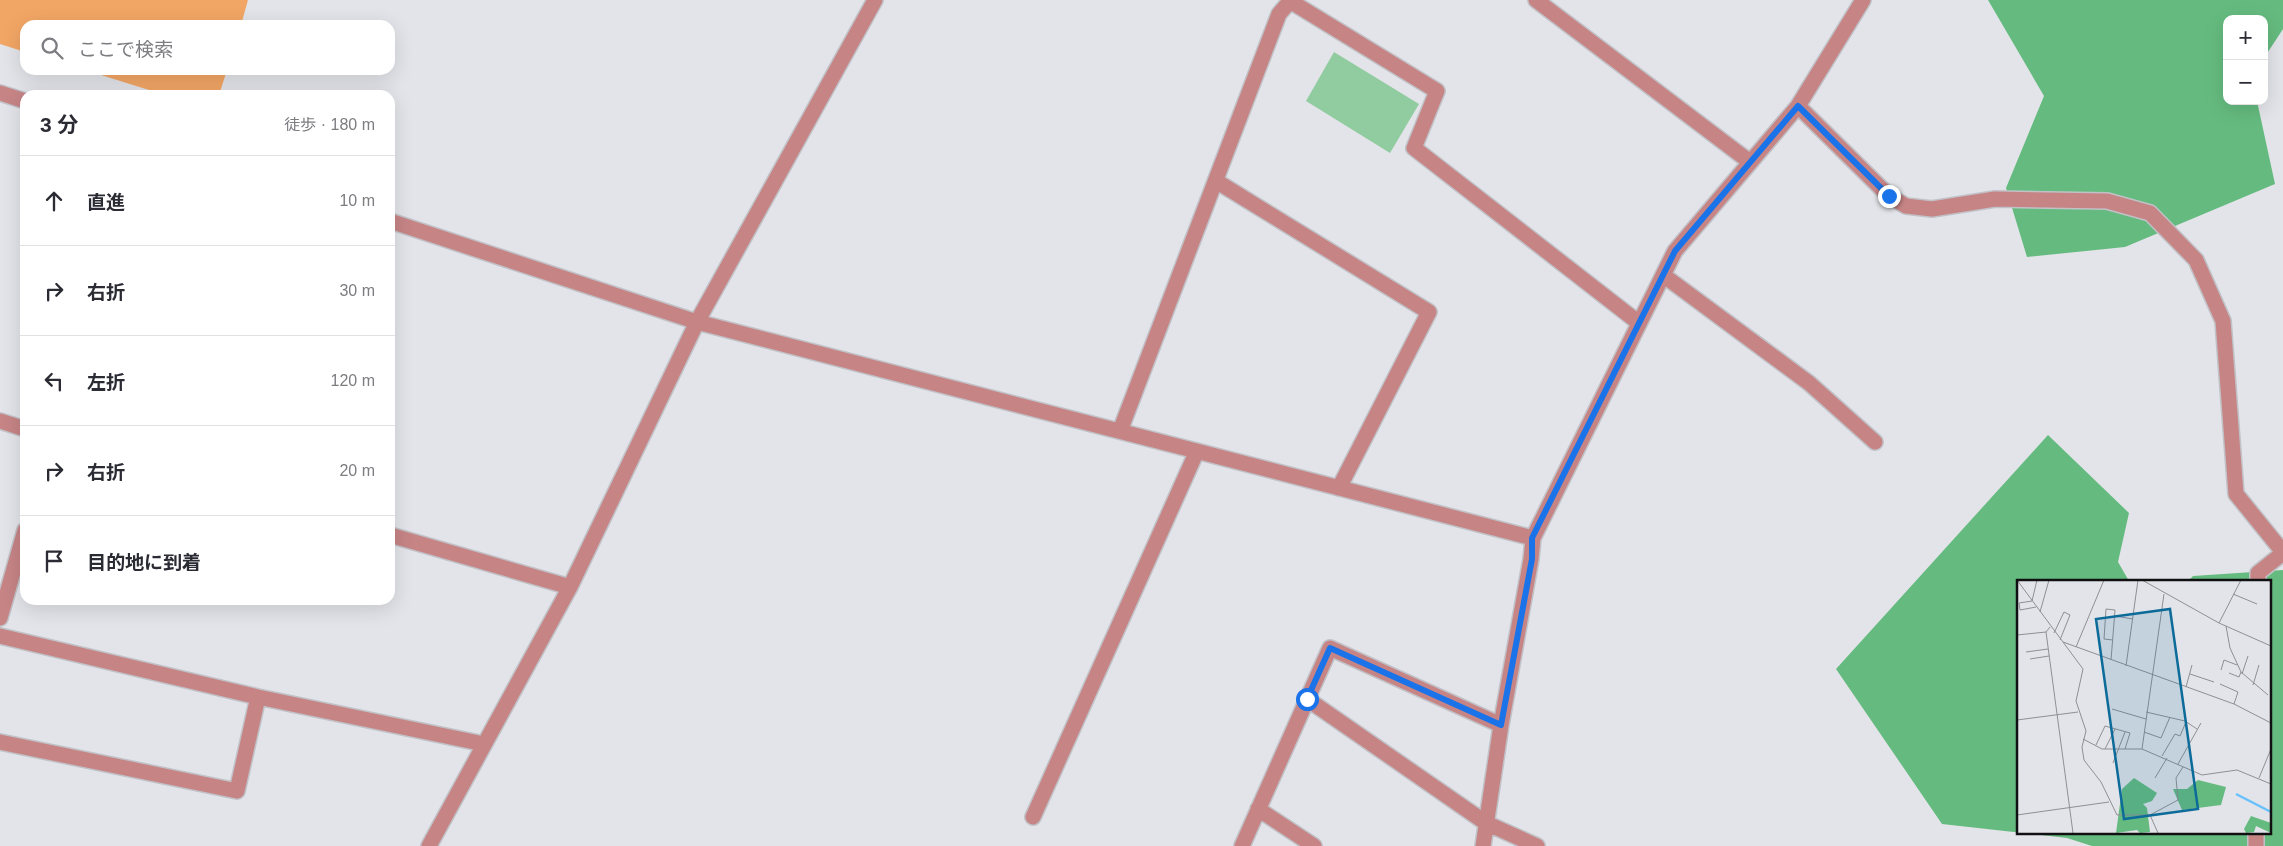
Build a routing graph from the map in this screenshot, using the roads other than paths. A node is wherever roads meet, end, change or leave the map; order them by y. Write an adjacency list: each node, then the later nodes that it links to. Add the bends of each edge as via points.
1 (875, 0): 12 (street)
2 (1536, 0): 8 (street)
3 (1863, 0): 7 (street)
4 (1291, 1): 9 (street, via 1279,14); 13 (street, via 1437,91 1414,148)
5 (0, 93): 6 (street)
6 (20, 99)
7 (1798, 106): 8 (street); 23 (street, via 1889,196 1906,206 1932,209 1995,199 2108,201 2150,213 2196,260 2223,322 2236,494)
8 (1750, 162): 11 (street, via 1675,251)
9 (1216, 181): 16 (street); 19 (street, via 1429,312)
10 (395, 223): 12 (street)
11 (1663, 275): 13 (street); 17 (street, via 1809,383)
12 (697, 322): 16 (street); 25 (street)
13 (1639, 323): 21 (street)
14 (0, 422): 15 (street)
15 (20, 428)
16 (1120, 431): 18 (street)
17 (1876, 442)
18 (1197, 451): 19 (street); 34 (street)
19 (1339, 488): 21 (street)
20 (395, 535): 25 (street)
21 (1532, 538): 30 (street, via 1532,559)
22 (20, 548): 26 (street)
23 (2283, 552): 24 (street, via 2258,573)
24 (2258, 580)
25 (570, 587): 32 (street)
26 (0, 618)
27 (0, 636): 28 (street)
28 (258, 697): 31 (street, via 237,790); 32 (street)
29 (1307, 699): 30 (street, via 1330,648); 33 (street); 35 (street)
30 (1501, 725): 35 (street)
31 (0, 742)
32 (484, 744): 36 (street)
33 (1258, 808): 37 (street); 38 (street)
34 (1033, 817)
35 (1486, 823): 39 (street); 40 (street)
36 (429, 846)
37 (1242, 846)
38 (1314, 846)
39 (1482, 846)
40 (1536, 846)

